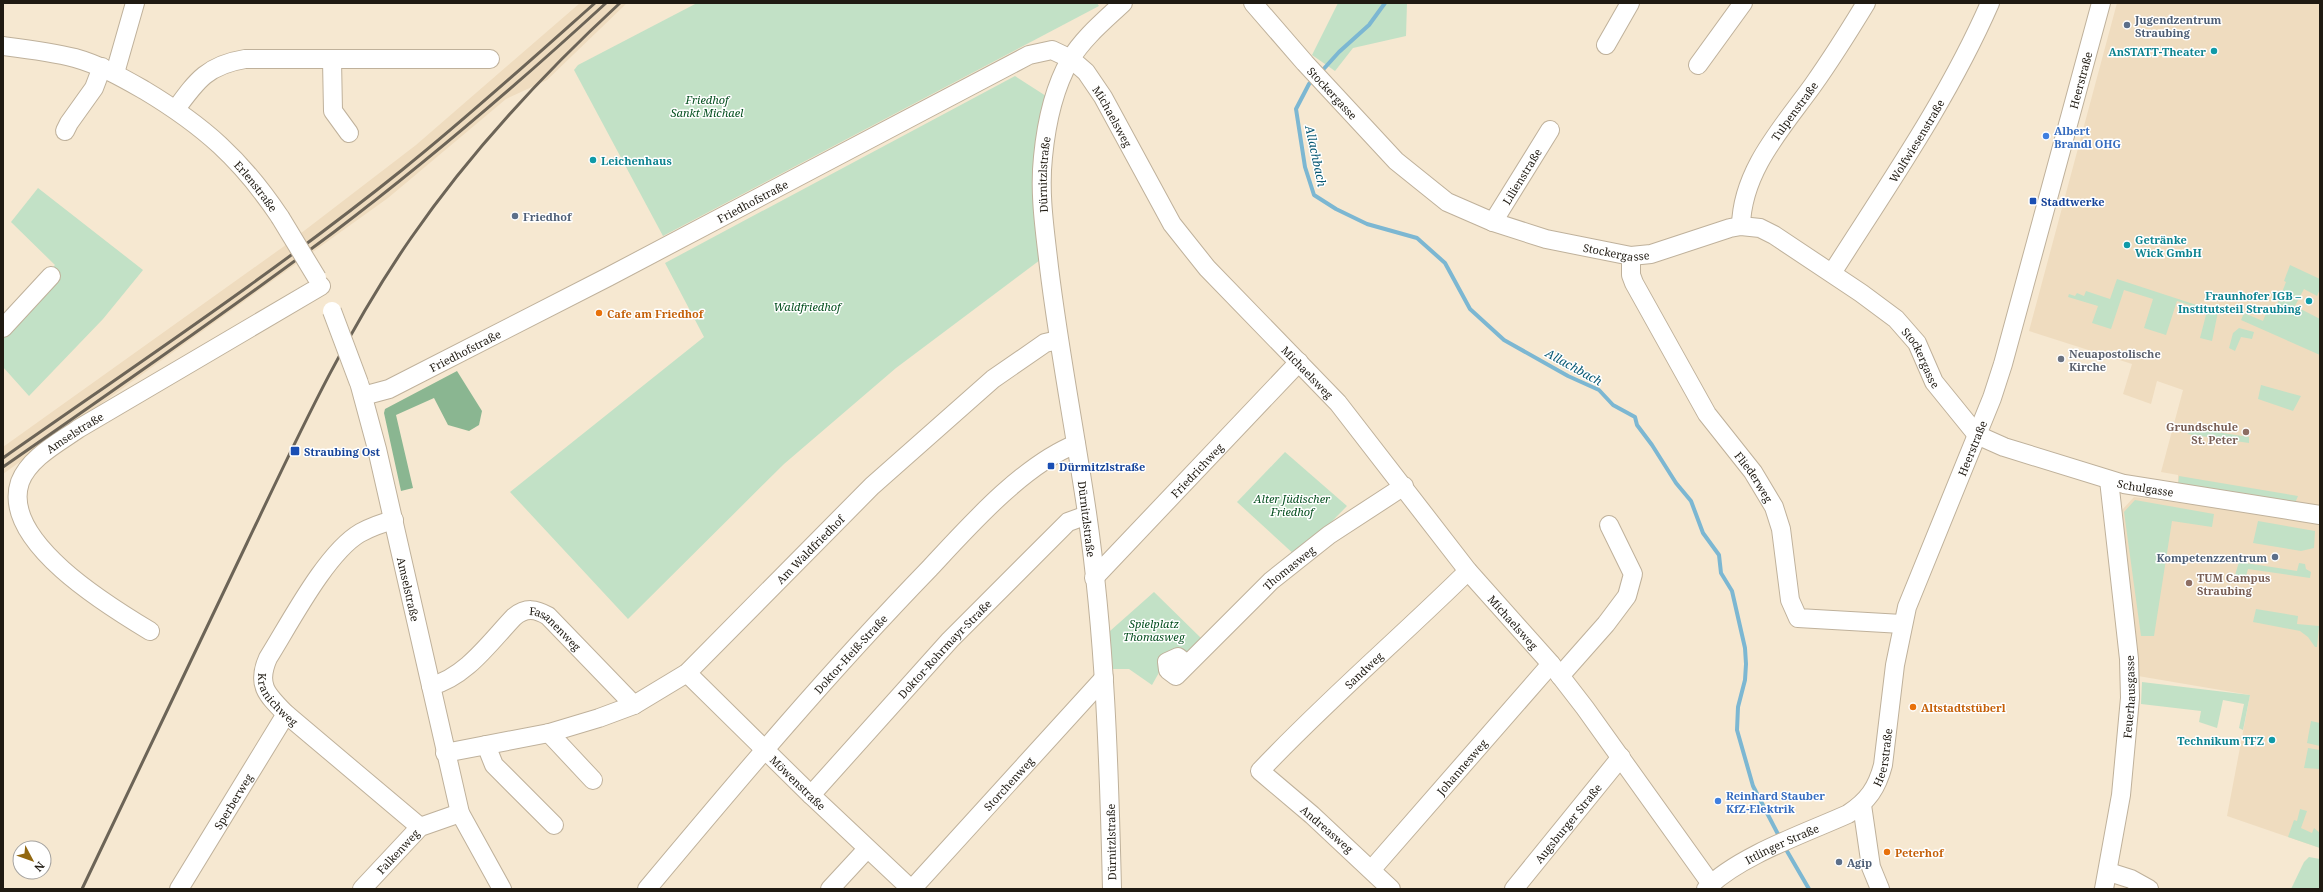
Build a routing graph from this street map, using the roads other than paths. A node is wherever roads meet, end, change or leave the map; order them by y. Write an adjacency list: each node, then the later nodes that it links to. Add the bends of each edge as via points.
1 (135, 3): 15 (street)
2 (1123, 3): 12 (street)
3 (1253, 3): 20 (street, Stockergasse, via 1396,161 1447,202)
4 (1630, 3): 9 (street)
5 (1743, 3): 14 (street)
6 (1866, 3): 21 (street, Tulpenstraße, via 1828,63 1764,154 1744,196)
7 (1990, 3): 23 (street, Wolfwiesenstraße, via 1967,52 1923,131)
8 (2101, 3): 30 (street, Heerstraße, via 2014,328 1992,398)
9 (1606, 45)
10 (3, 46): 15 (street, Erlenstraße, via 56,54)
11 (490, 59): 13 (street)
12 (1071, 59): 27 (street, Dürnitzlstraße, via 1059,87 1049,123 1041,178); 28 (street, Michaelsweg, via 1086,72 1103,97 1172,224 1207,268); 29 (street, Friedhofstraße, via 1052,50 1029,55 614,274 389,389)
13 (332, 60): 16 (street, via 245,59 226,62 207,72 194,84); 19 (street, via 333,111)
14 (1698, 65)
15 (108, 70): 16 (street, Erlenstraße); 18 (street)
16 (176, 109): 25 (street, Erlenstraße, bridge, via 221,144 254,181 280,217)
17 (1550, 130): 20 (street, Lilienstraße)
18 (65, 132)
19 (349, 133)
20 (1493, 222): 22 (street, Stockergasse, via 1546,239)
21 (1741, 226): 22 (street, Stockergasse, via 1651,254); 23 (street, Stockergasse, via 1760,228 1774,235)
22 (1630, 256): 40 (street, Fliederweg, via 1634,283 1706,414 1753,472 1774,507 1781,529 1790,600 1798,618)
23 (1832, 273): 30 (street, Stockergasse, via 1884,309 1910,333 1934,382)
24 (51, 276): 26 (street)
25 (319, 282): 29 (street, Amselstraße, bridge); 41 (street, Amselstraße, via 49,449 31,465 20,482 18,499 21,518 30,536 54,563 94,597)
26 (3, 328)
27 (1058, 340): 31 (street, Dürnitzlstraße); 44 (street, Am Waldfriedhof, via 1045,342 993,379 872,486)
28 (1299, 362): 33 (street, Michaelsweg, via 1338,404); 39 (street, Friedrichweg)
29 (361, 390): 36 (street, Amselstraße)
30 (1977, 435): 32 (street, Schulgasse, via 2004,447); 40 (street, Heerstraße, via 1906,607)
31 (1076, 444): 34 (street, Dürnitzlstraße); 51 (street, Doktor-Heiß-Straße, via 1055,452 985,510 838,664)
32 (2109, 480): 35 (street, Schulgasse); 63 (street, Feuerhausgasse, via 2127,637 2130,698 2121,795)
33 (1404, 486): 38 (street, Michaelsweg); 42 (street, Thomasweg, via 1328,535 1271,581)
34 (1087, 515): 39 (street, Dürnitzlstraße); 56 (street, Doktor-Rohrmayr-Straße, via 1068,522 950,640)
35 (2320, 515)
36 (394, 520): 46 (street, Amselstraße); 48 (street, Kranichweg, via 374,525 359,534 335,555 268,658 262,679 265,690)
37 (1608, 526): 43 (street, via 1633,574 1627,596 1606,624)
38 (1468, 571): 43 (street, Michaelsweg); 54 (street, Sandweg, via 1300,728)
39 (1094, 578): 45 (street, Dürnitzlstraße)
40 (1902, 624): 57 (street, Heerstraße, via 1883,765 1873,792)
41 (150, 631)
42 (1187, 664)
43 (1555, 670): 53 (street, Michaelsweg); 62 (street, Johannesweg)
44 (687, 673): 47 (street, Am Waldfriedhof); 51 (street, Möwenstraße)
45 (1104, 678): 70 (street, Storchenweg); 71 (street, Dürnitzlstraße, via 1110,776)
46 (431, 686): 47 (street, Fasanenweg, via 440,684 464,670 514,617 521,611 532,609 548,616); 52 (street, Amselstraße)
47 (634, 705): 49 (street, Am Waldfriedhof)
48 (286, 714): 60 (street, Kranichweg); 65 (street, Sperberweg)
49 (549, 733): 50 (street, Am Waldfriedhof); 55 (street)
50 (486, 744): 52 (street, Am Waldfriedhof); 59 (street, via 494,765)
51 (765, 748): 56 (street, Möwenstraße); 68 (street, Doktor-Heiß-Straße)
52 (445, 753): 58 (street, Amselstraße)
53 (1621, 757): 64 (street, Michaelsweg); 73 (street, Augsburger Straße)
54 (1260, 771): 62 (street, Andreasweg)
55 (593, 780)
56 (811, 795): 61 (street, Möwenstraße)
57 (1862, 805): 64 (street, Ittlinger Straße, via 1848,814 1759,854); 74 (street, via 1871,867)
58 (460, 813): 60 (street, Falkenweg); 67 (street, Amselstraße)
59 (554, 825)
60 (420, 827): 66 (street, Falkenweg)
61 (867, 849): 69 (street); 70 (street, Möwenstraße)
62 (1372, 869): 72 (street, Andreasweg)
63 (2109, 872): 75 (street, Feuerhausgasse); 76 (street, via 2131,879)
64 (1708, 886)
65 (179, 889)
66 (362, 889)
67 (502, 889)
68 (647, 889)
69 (830, 889)
70 (912, 889)
71 (1112, 889)
72 (1391, 889)
73 (1514, 889)
74 (1880, 889)
75 (2104, 889)
76 (2149, 889)

